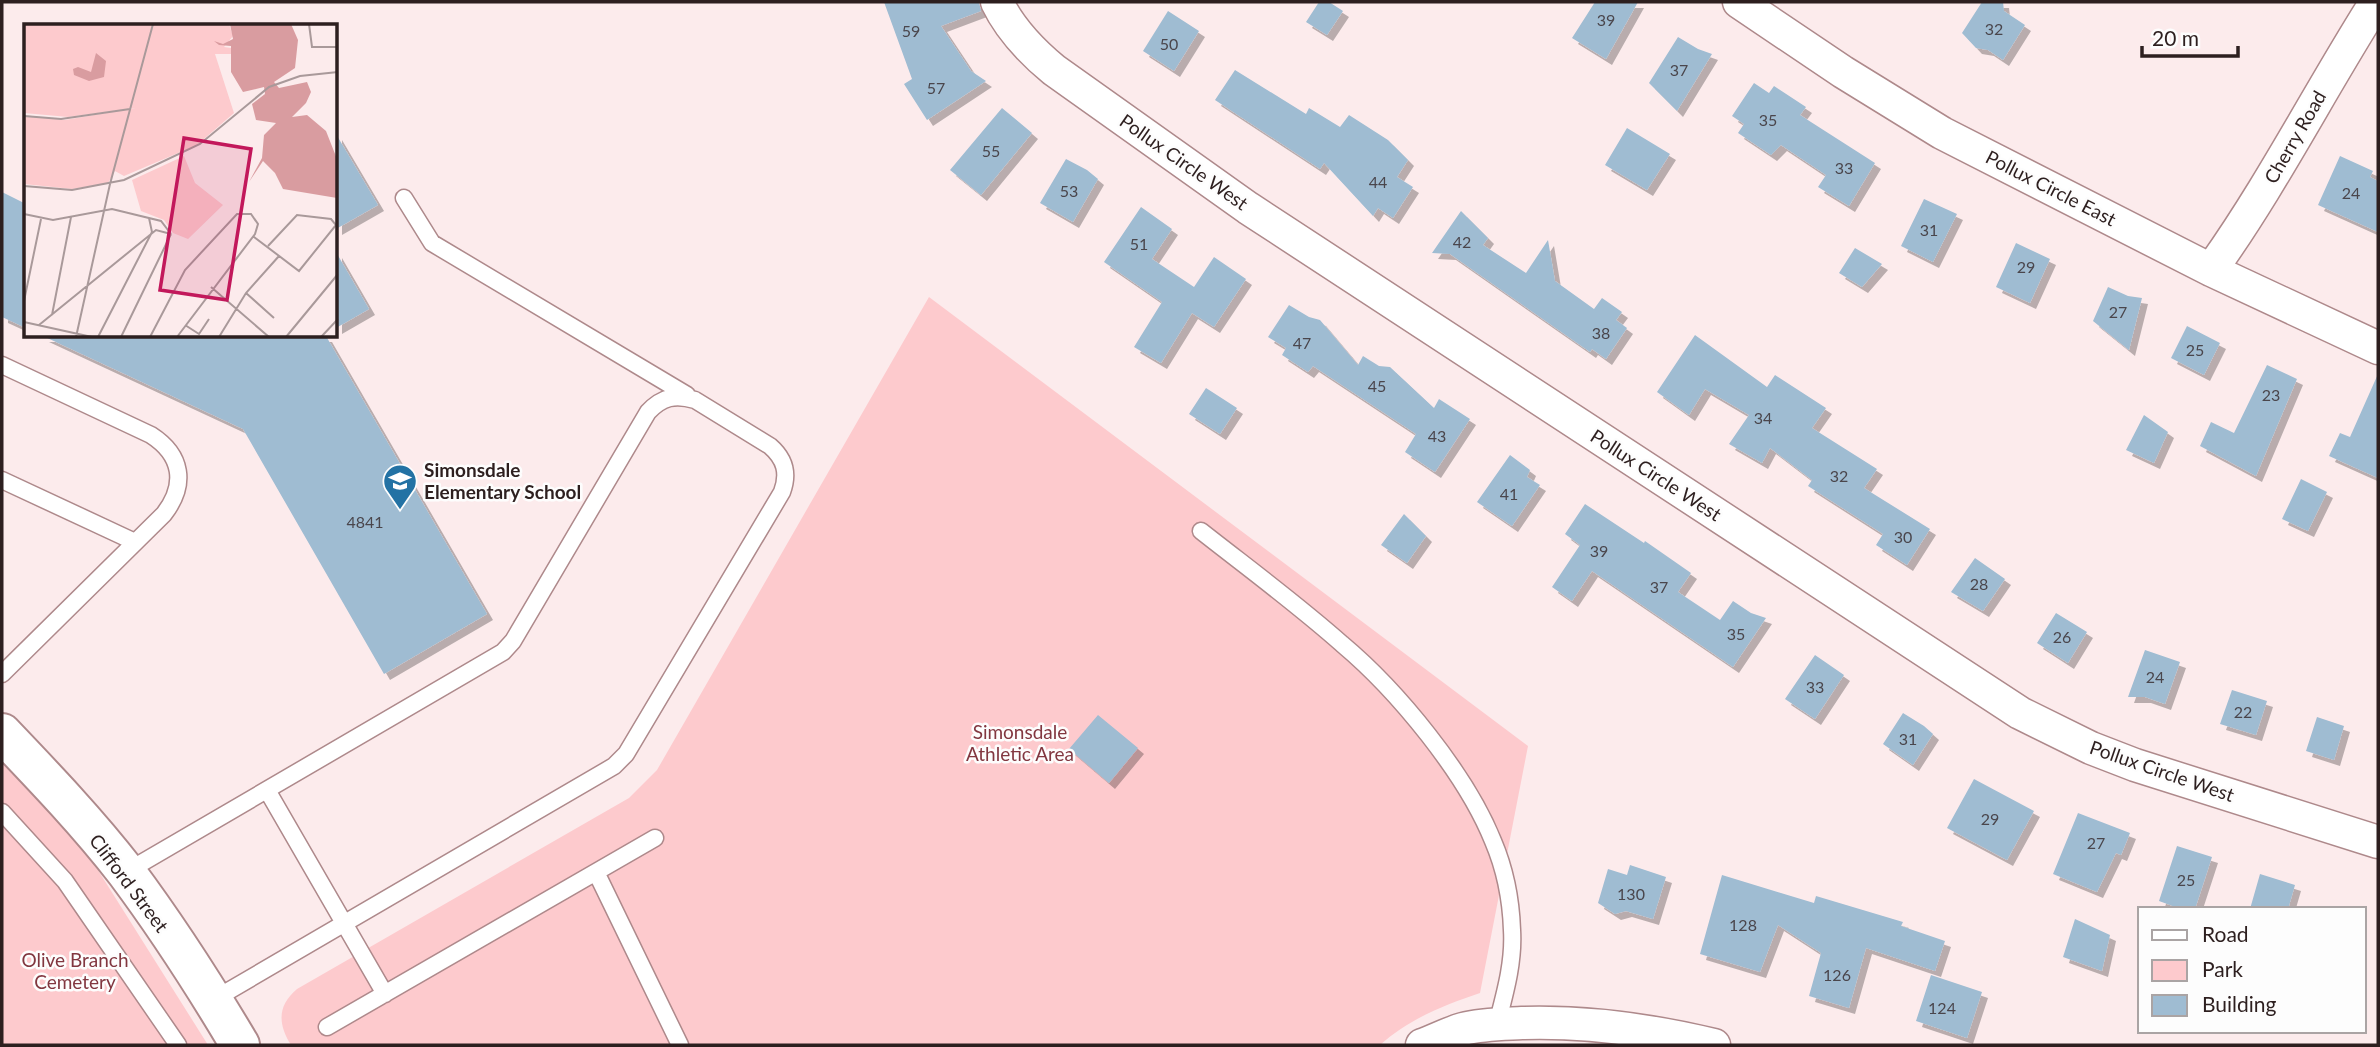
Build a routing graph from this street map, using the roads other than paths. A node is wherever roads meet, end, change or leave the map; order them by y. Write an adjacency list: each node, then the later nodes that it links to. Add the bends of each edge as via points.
1 (997, 2): 17 (street, Pollux Circle West, via 1003,16 1039,57 1248,208 2021,713 2135,765)
2 (1739, 2): 5 (street, Pollux Circle East, via 1942,132)
3 (2376, 2): 5 (street, Cherry Road, via 2242,227)
4 (404, 198): 8 (lane, via 432,243)
5 (2211, 270): 6 (street, Pollux Circle East)
6 (2378, 348)
7 (2, 365): 11 (lane, via 164,443 178,471 174,501)
8 (695, 400): 14 (lane, via 669,397 648,412 503,652); 20 (lane, via 780,454 786,480 626,754 614,766)
9 (2, 480): 11 (lane)
10 (1200, 531): 24 (lane, via 1344,645 1399,700 1470,795 1493,841 1507,885 1513,930 1511,967)
11 (135, 542): 12 (lane)
12 (2, 674)
13 (2, 733): 18 (street, Clifford Street)
14 (267, 790): 18 (lane); 20 (lane)
15 (2, 812): 25 (lane, via 65,881)
16 (655, 838): 19 (lane)
17 (2378, 842)
18 (126, 872): 22 (street, Clifford Street)
19 (596, 872): 21 (lane); 27 (lane)
20 (344, 924): 21 (lane); 22 (lane)
21 (385, 994): 23 (lane)
22 (213, 1000): 26 (street, Clifford Street)
23 (327, 1027)
24 (1494, 1035): 28 (street, via 1463,1029); 29 (street, via 1549,1022 1605,1025)
25 (178, 1045)
26 (240, 1045)
27 (680, 1045)
28 (1422, 1045)
29 (1714, 1045)

